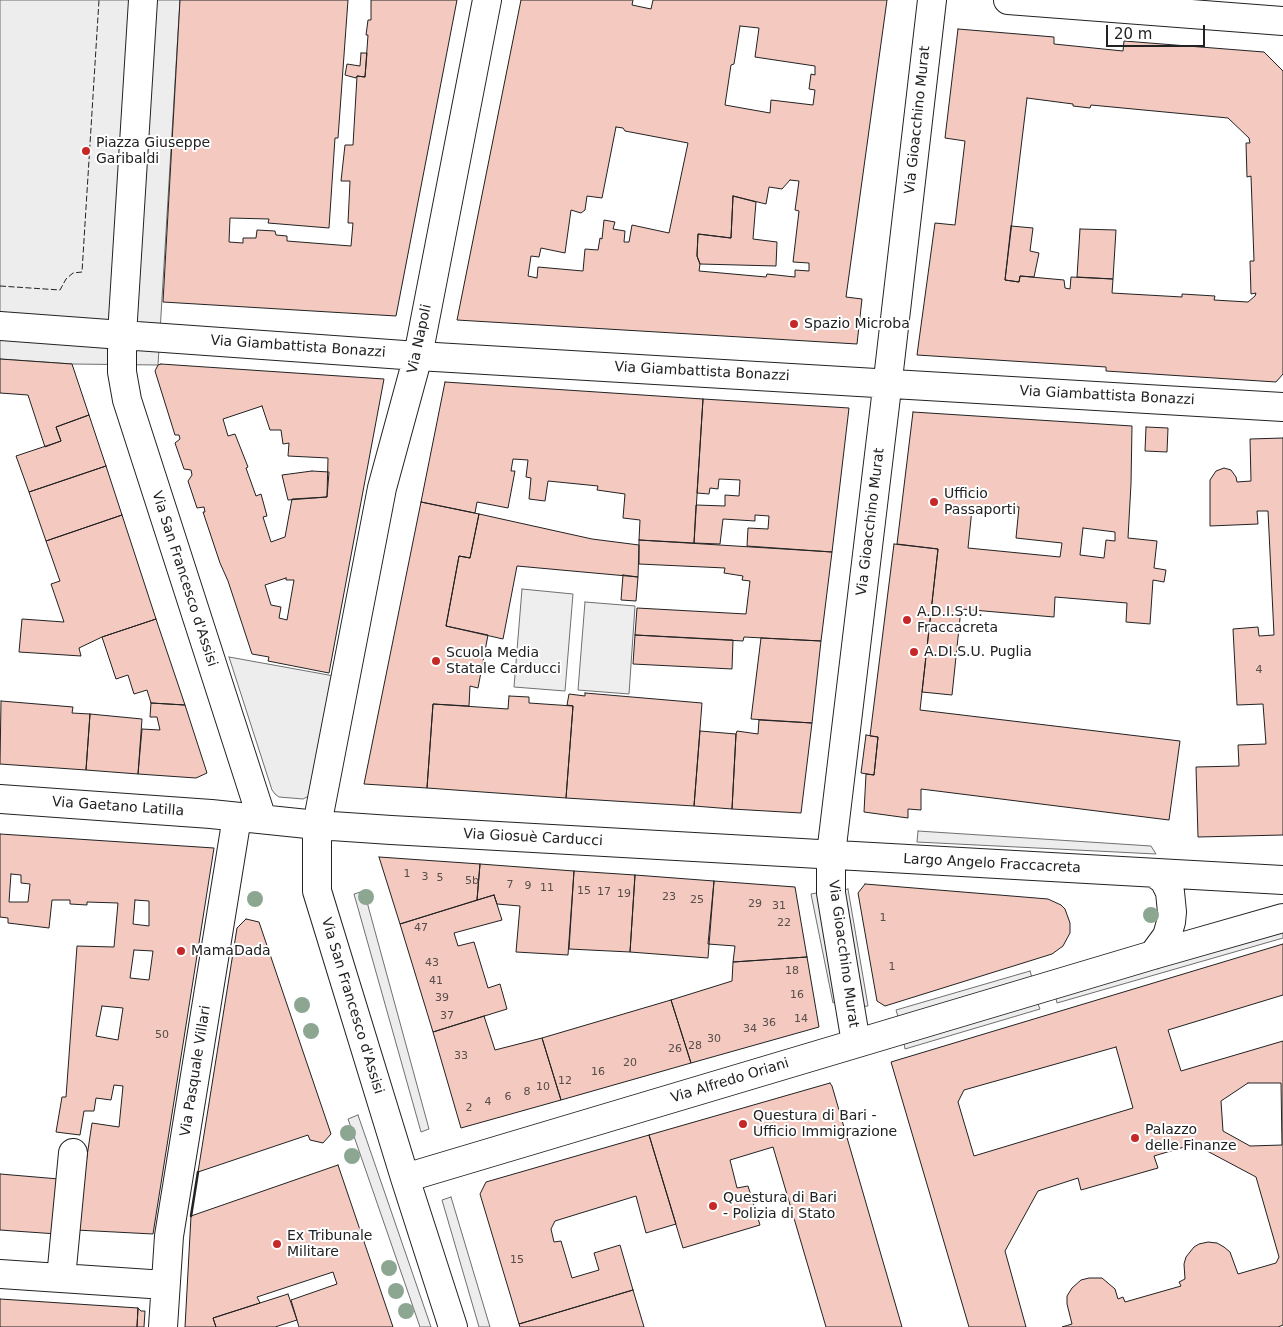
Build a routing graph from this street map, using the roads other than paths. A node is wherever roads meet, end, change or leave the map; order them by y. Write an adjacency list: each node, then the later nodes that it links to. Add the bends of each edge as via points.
1 (143, 0): 7 (street)
2 (487, 0): 8 (street, Via Napoli)
3 (932, 0): 9 (street, Via Gioacchino Murat)
4 (1008, 0): 5 (street)
5 (1283, 21)
6 (0, 326): 7 (street)
7 (122, 335): 8 (street, Via Giambattista Bonazzi); 13 (street, Via San Francesco d'Assisi, via 122,372 127,400)
8 (418, 356): 9 (street, Via Giambattista Bonazzi); 11 (street, Via Napoli, via 382,488)
9 (888, 383): 10 (street, Via Giambattista Bonazzi); 15 (street, Via Gioacchino Murat)
10 (1283, 406)
11 (345, 676): 14 (street, Via San Francesco d'Assisi)
12 (0, 799): 13 (street, Via Gaetano Latilla)
13 (249, 818): 14 (street, Via Giosuè Carducci); 25 (street, Via Pasquale Villari, via 169,1236)
14 (317, 825): 15 (street, Via Giosuè Carducci); 22 (street, Via San Francesco d'Assisi, via 317,891)
15 (831, 854): 16 (street, Largo Angelo Fraccacreta); 20 (street, Via Gioacchino Murat, via 831,893)
16 (1154, 873): 17 (street, Largo Angelo Fraccacreta); 19 (street, via 1164,880 1170,892 1172,912 1167,936)
17 (1283, 880)
18 (1283, 918): 19 (street)
19 (1153, 955): 20 (street, Via Alfredo Oriani)
20 (856, 1043): 22 (street, Via Alfredo Oriani)
21 (73, 1153): 24 (street)
22 (405, 1178): 27 (street, Via San Francesco d'Assisi)
23 (0, 1274): 24 (street)
24 (61, 1278): 25 (street)
25 (165, 1285): 26 (street, Via Pasquale Villari)
26 (162, 1327)
27 (453, 1327)

